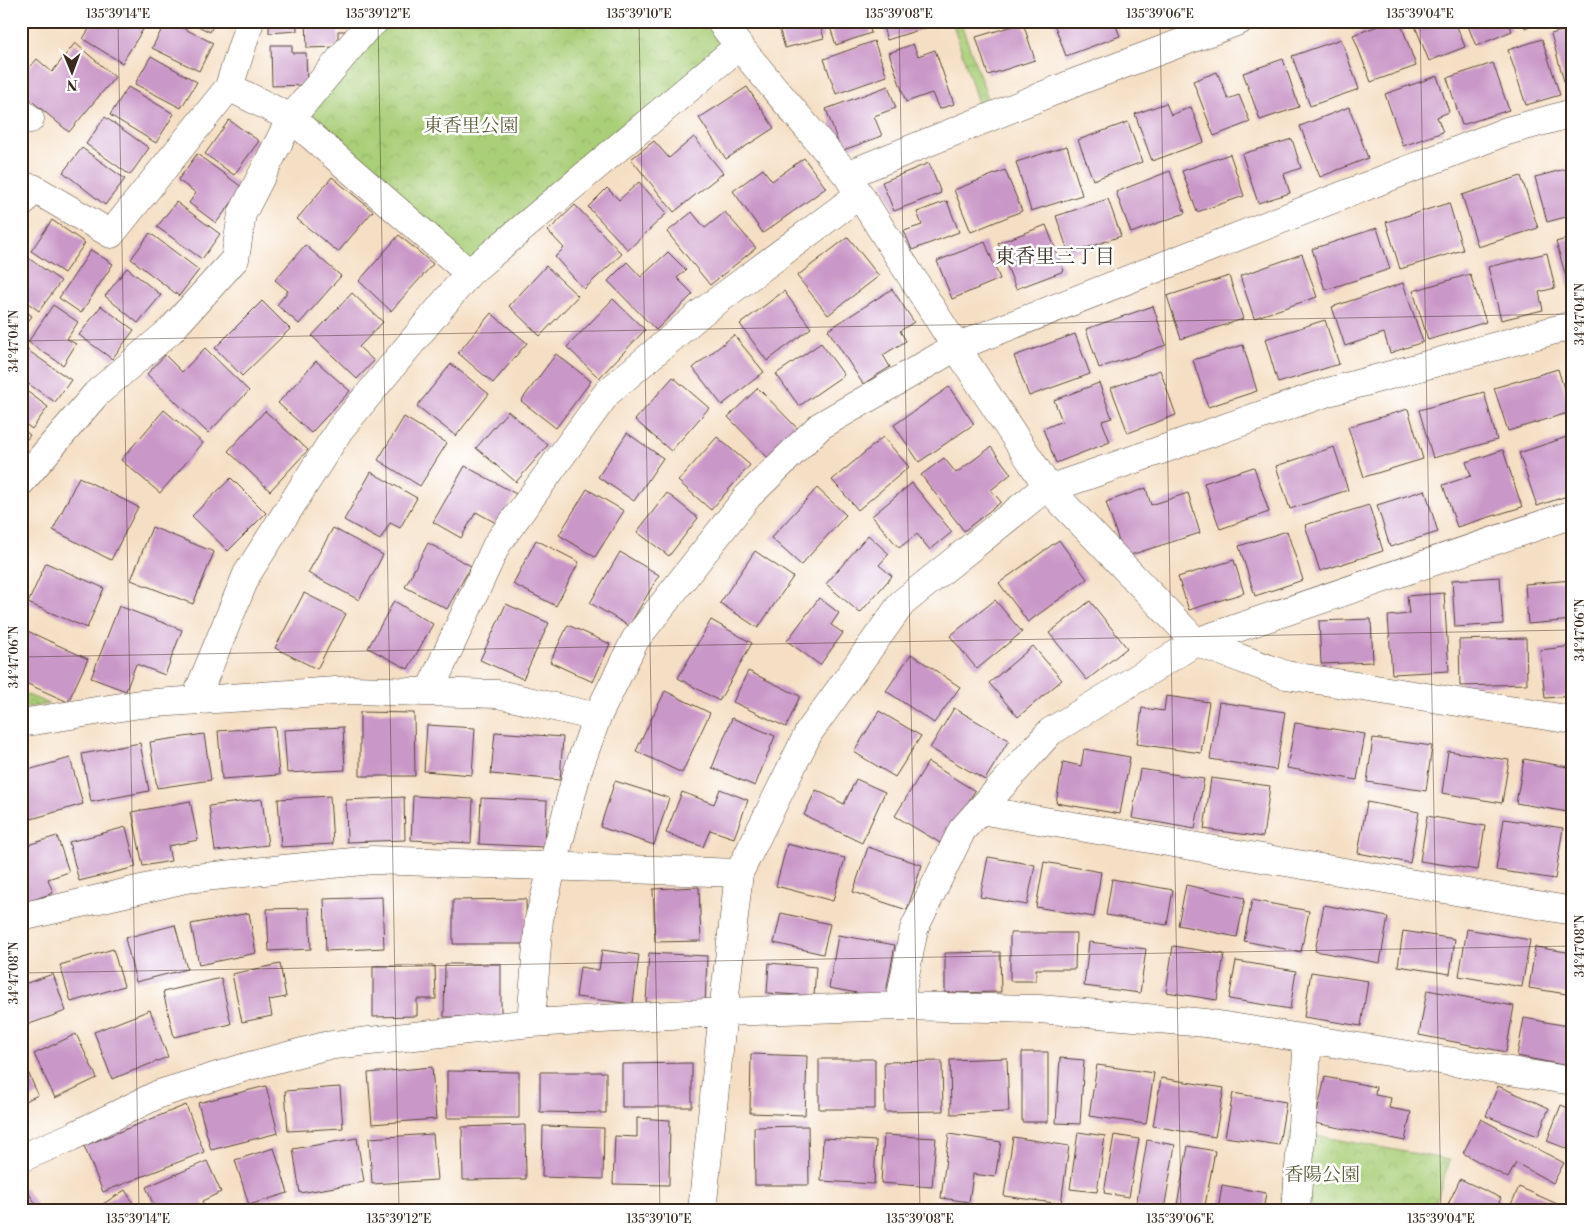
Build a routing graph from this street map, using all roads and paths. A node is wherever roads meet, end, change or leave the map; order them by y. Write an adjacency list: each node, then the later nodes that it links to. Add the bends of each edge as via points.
1 (250, 21): 6 (street)
2 (720, 21): 5 (street)
3 (1239, 21): 9 (street, via 1079,81)
4 (366, 25): 8 (street)
5 (739, 46): 9 (street); 11 (street)
6 (229, 87): 8 (street); 10 (street, via 111,234 33,188)
7 (1573, 113): 13 (street, via 1507,131)
8 (290, 118): 11 (street); 14 (street, via 242,214 235,259 171,330 96,394)
9 (853, 185): 13 (street); 18 (street, via 607,393 497,544)
10 (21, 204)
11 (469, 273): 19 (street, via 335,437 247,574)
12 (1573, 325): 15 (street, via 1328,392)
13 (956, 347): 15 (street); 20 (street, via 820,426 748,496 635,640)
14 (21, 482)
15 (1049, 490): 17 (street); 25 (street, via 1040,492 902,603 809,732)
16 (1573, 514): 17 (street)
17 (1196, 642): 21 (street, via 1286,675); 23 (street, via 1050,732)
18 (429, 692): 19 (street, via 351,690); 20 (street, via 498,694)
19 (195, 700): 22 (street, via 140,704)
20 (597, 717): 24 (street, via 577,773)
21 (1573, 720)
22 (21, 723)
23 (980, 810): 26 (street); 28 (street, via 962,830 914,929)
24 (554, 866): 25 (street); 27 (street, via 372,860 185,878); 30 (street, via 540,919)
25 (739, 873): 29 (street)
26 (1573, 911)
27 (21, 917)
28 (899, 1006): 29 (street); 31 (street, via 1040,1008 1206,1023)
29 (723, 1012): 30 (street); 34 (street)
30 (531, 1023): 33 (street, via 325,1046 254,1064 159,1094)
31 (1308, 1039): 32 (street); 35 (street)
32 (1573, 1081)
33 (21, 1158)
34 (702, 1211)
35 (1296, 1211)

